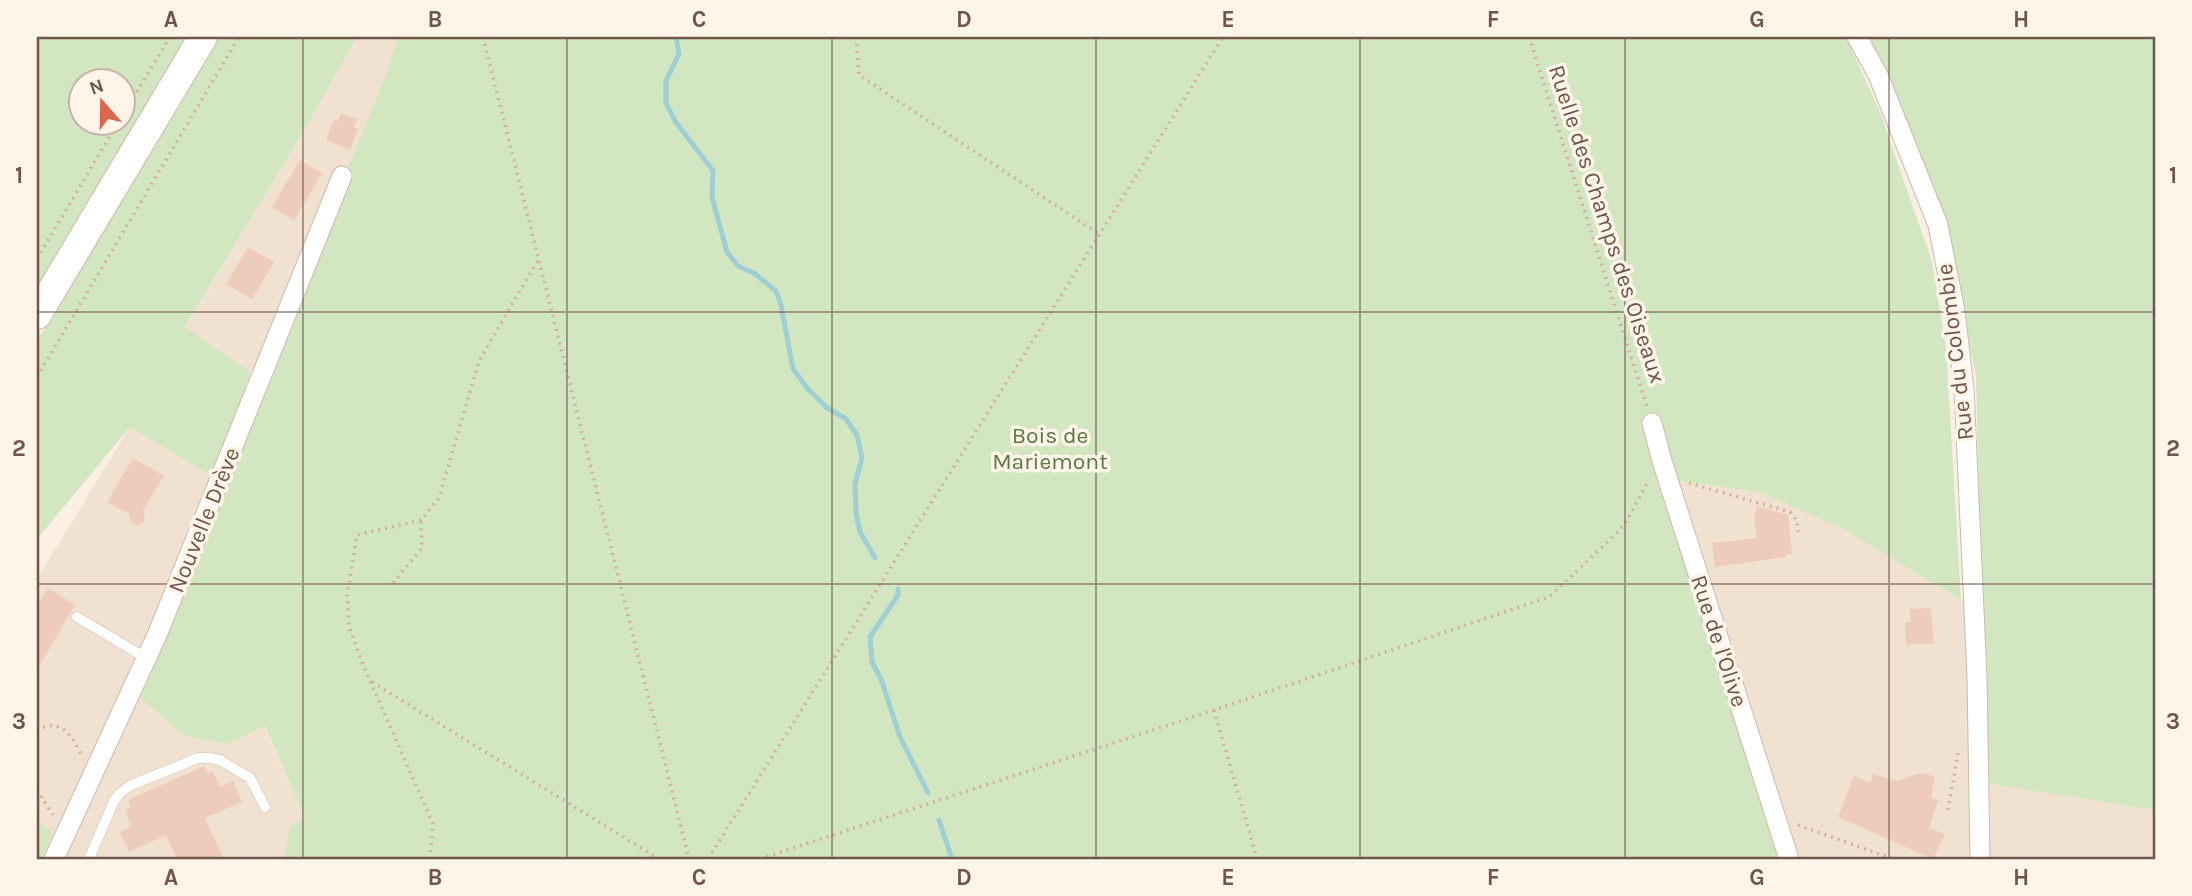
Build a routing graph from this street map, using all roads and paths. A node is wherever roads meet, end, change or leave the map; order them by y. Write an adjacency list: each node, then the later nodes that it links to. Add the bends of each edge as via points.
1 (170, 37): 9 (path)
2 (204, 37): 15 (street)
3 (239, 37): 16 (path)
4 (483, 37): 13 (path)
5 (856, 37): 12 (path, via 859,75)
6 (1223, 37): 12 (path)
7 (1529, 37): 17 (path, Ruelle des Champs des Oiseaux)
8 (1857, 37): 42 (street, Rue du Colombie, via 1878,75 1938,225 1955,311 1964,389 1977,677)
9 (136, 93)
10 (110, 136): 14 (path)
11 (342, 176): 23 (street, Nouvelle Drève)
12 (1099, 234): 37 (path)
13 (540, 258): 19 (path, via 480,361 439,498); 36 (path)
14 (37, 259)
15 (37, 315)
16 (37, 377)
17 (1652, 423): 18 (street, Rue de l'Olive)
18 (1664, 469): 20 (path, via 1790,512); 25 (path, via 1616,534 1549,597); 30 (street, Rue de l'Olive)
19 (421, 520): 21 (path, via 422,548); 24 (path, via 357,535 347,596 349,627)
20 (1798, 532)
21 (393, 583)
22 (77, 617): 23 (lane)
23 (146, 659): 27 (street, Nouvelle Drève)
24 (371, 682): 34 (path, via 433,824); 35 (path)
25 (1214, 710): 38 (path); 39 (path)
26 (37, 731): 27 (path, via 52,725 64,729)
27 (91, 777): 31 (street, Nouvelle Drève)
28 (37, 790): 31 (path)
29 (265, 807): 33 (lane, via 250,778 220,760 198,758 120,793)
30 (1776, 818): 40 (street, Rue de l'Olive); 41 (path)
31 (65, 834): 32 (street, Nouvelle Drève)
32 (54, 859)
33 (89, 859)
34 (430, 859)
35 (659, 859)
36 (689, 859)
37 (708, 859)
38 (760, 859)
39 (1257, 859)
40 (1789, 859)
41 (1893, 859)
42 (1979, 859)

